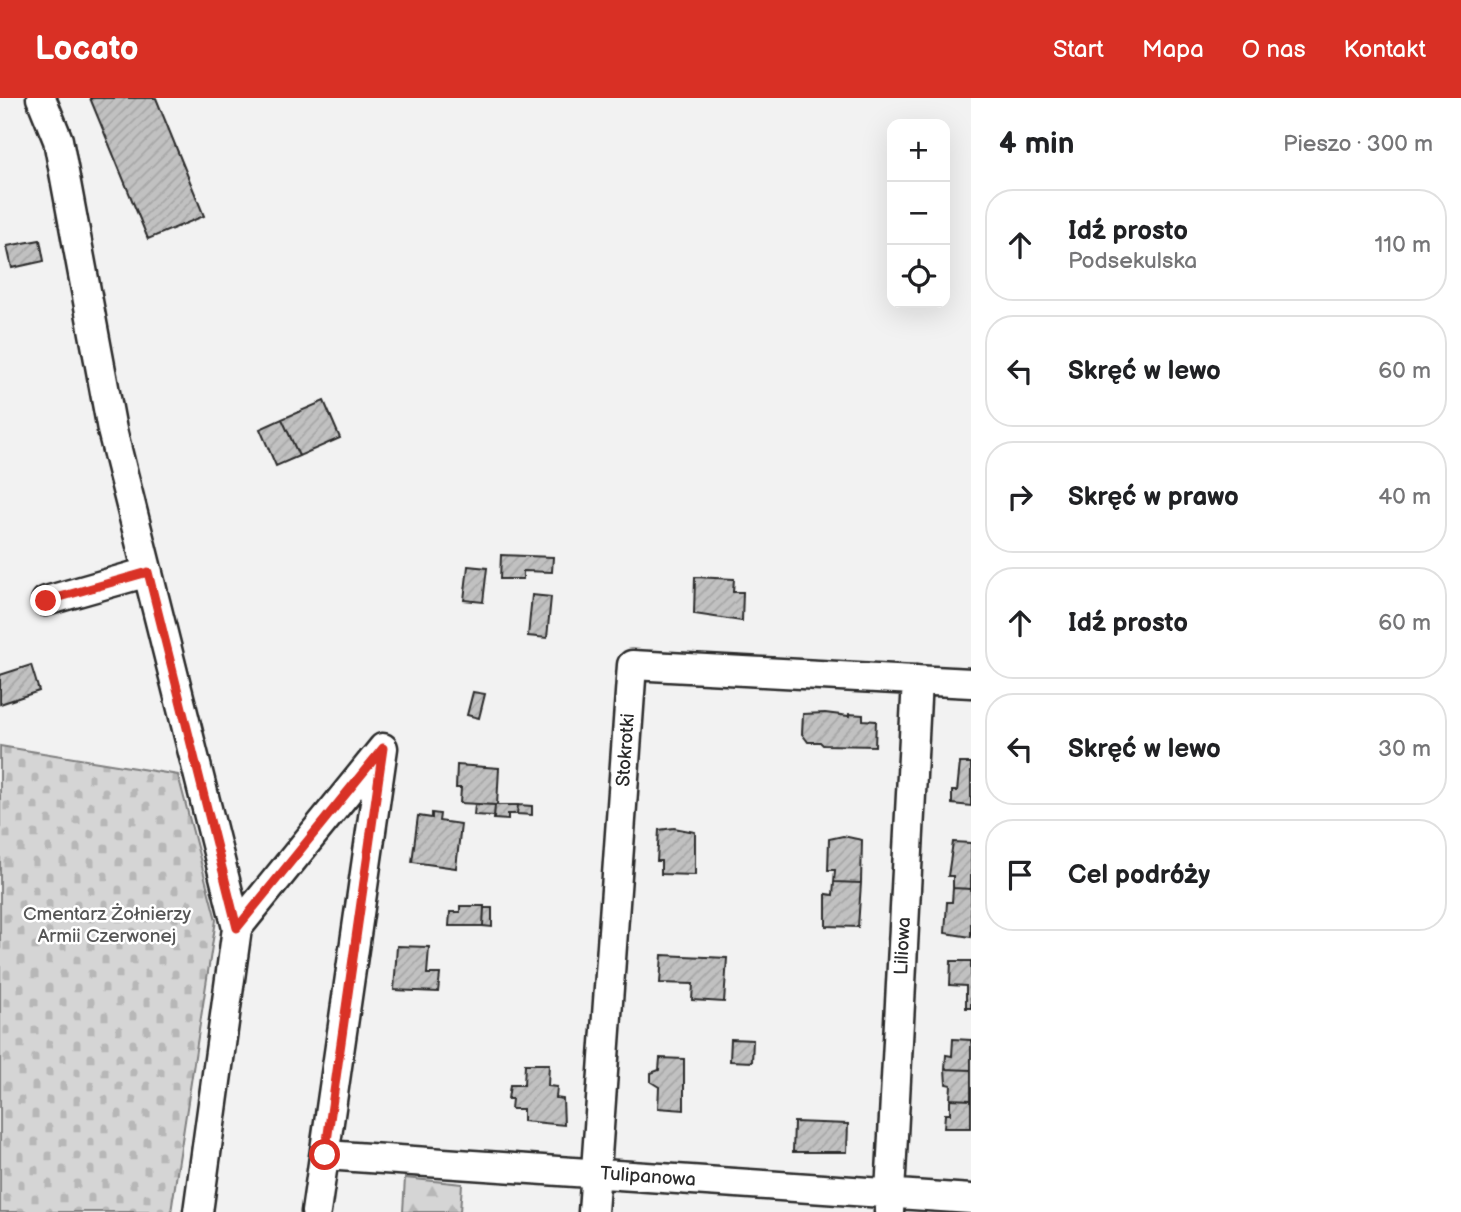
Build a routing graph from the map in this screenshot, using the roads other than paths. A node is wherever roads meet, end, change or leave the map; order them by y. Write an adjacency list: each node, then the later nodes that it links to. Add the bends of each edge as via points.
1 (41, 98): 2 (street, via 58,141 112,430)
2 (148, 572): 3 (street); 6 (street)
3 (46, 601)
4 (917, 680): 5 (street, Stokrotki); 8 (street, Stokrotki, via 632,665); 10 (street, Liliowa)
5 (971, 683)
6 (237, 928): 7 (street, via 383,748); 11 (street)
7 (325, 1155): 8 (street, Tulipanowa); 12 (street)
8 (596, 1173): 10 (street, Tulipanowa); 13 (street)
9 (971, 1199): 10 (street, Tulipanowa)
10 (889, 1204)
11 (198, 1212)
12 (316, 1212)
13 (593, 1212)

